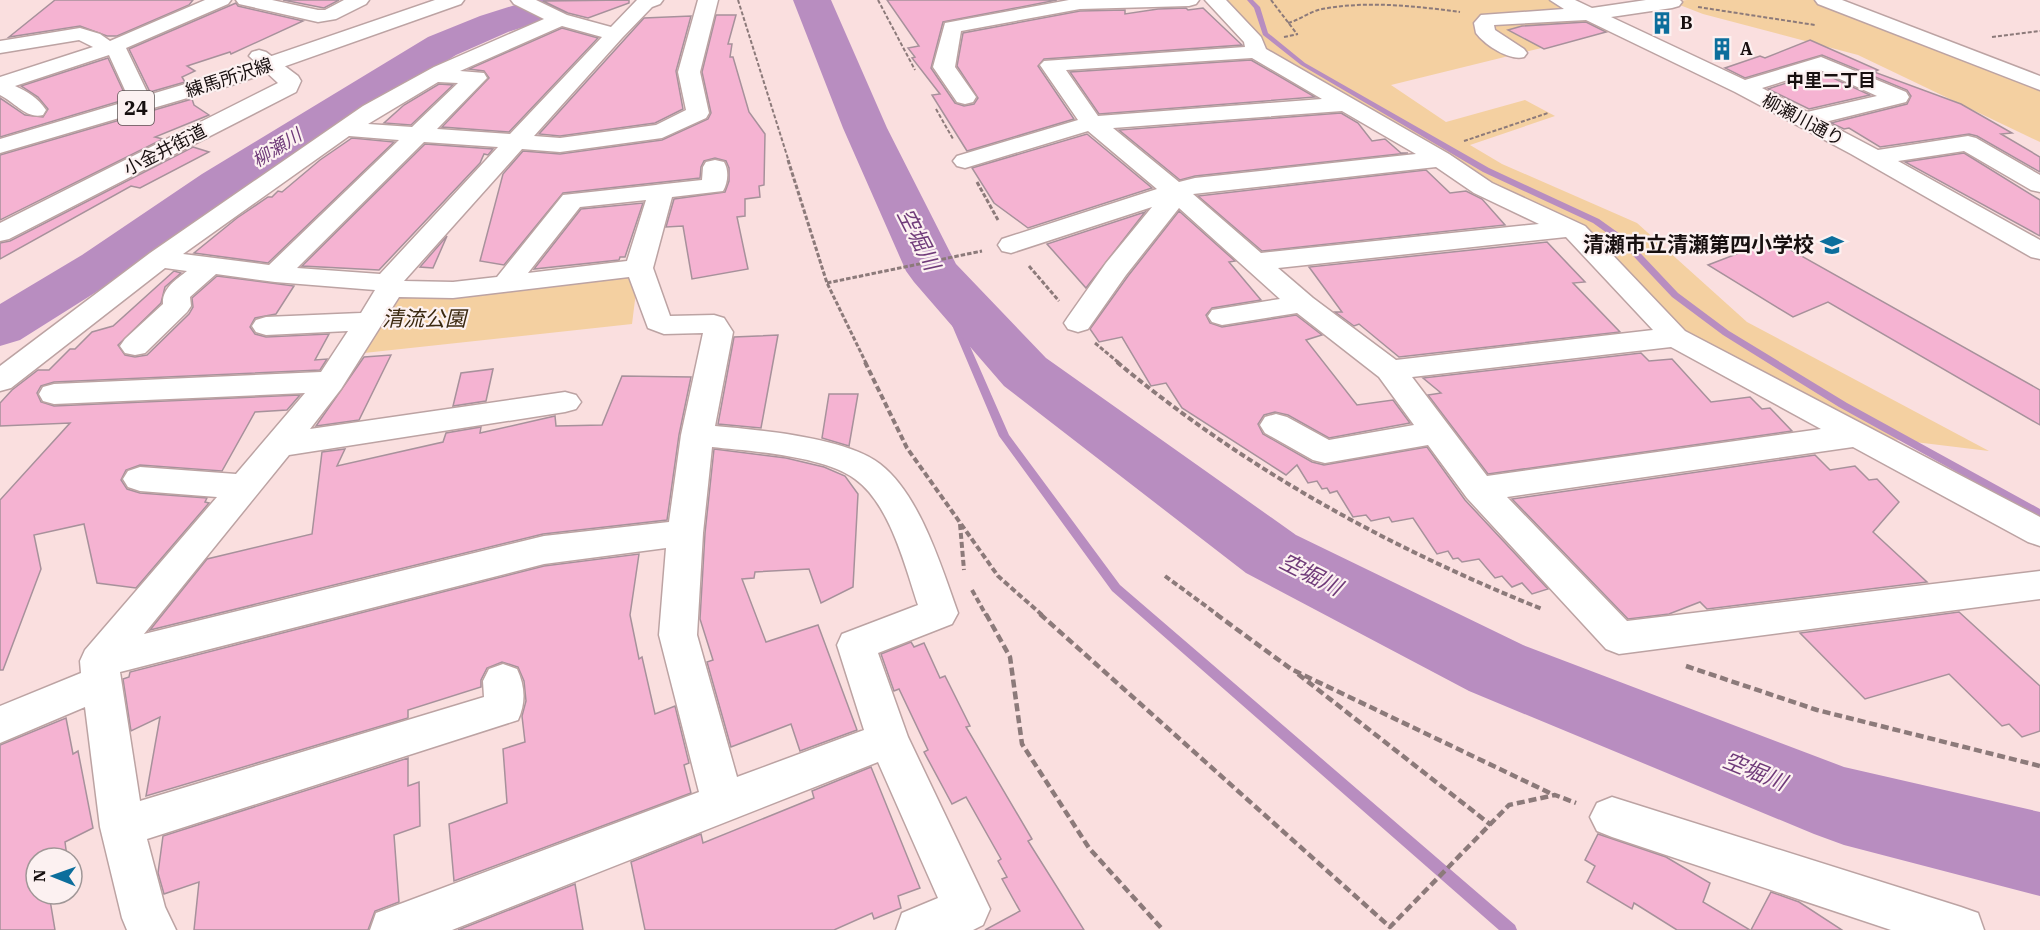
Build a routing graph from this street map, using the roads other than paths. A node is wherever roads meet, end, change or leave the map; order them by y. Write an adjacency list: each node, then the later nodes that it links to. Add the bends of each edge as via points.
1 (221, 0): 19 (street)
2 (359, 0): 12 (street, via 329,15 318,16)
3 (421, 0): 22 (street, 練馬所沢線 / 24)
4 (454, 0): 22 (street, 練馬所沢線 / 24)
5 (521, 0): 16 (street)
6 (653, 0): 17 (street)
7 (708, 0): 36 (street, via 689,72 698,113 662,131 560,145)
8 (1189, 0): 13 (street, via 1144,4)
9 (1215, 0): 20 (street, via 1254,41)
10 (1560, 0): 15 (street, 柳瀬川通り)
11 (1825, 0): 24 (street)
12 (259, 1)
13 (1082, 2): 28 (street, via 952,27 944,67 962,93)
14 (1672, 2): 15 (street)
15 (1590, 14): 21 (street, via 1488,19 1484,23 1486,33); 26 (street, 柳瀬川通り)
16 (556, 17): 17 (street); 23 (street)
17 (615, 33): 36 (street)
18 (0, 47): 19 (street, via 80,34)
19 (112, 48): 25 (street); 27 (street)
20 (1256, 52): 29 (street); 32 (street, via 1051,65)
21 (1516, 53)
22 (265, 61): 27 (street, 練馬所沢線 / 24); 37 (street, 練馬所沢線 / 24, via 122,112); 46 (street, 小金井街道, via 290,81 278,94)
23 (435, 76): 33 (street); 35 (street, via 476,78)
24 (2040, 84)
25 (0, 86): 30 (street, via 23,98)
26 (1743, 87): 31 (street, 柳瀬川通り); 31 (street, via 1821,63 1898,98)
27 (137, 94): 34 (street, 練馬所沢線 / 24)
28 (928, 94)
29 (1346, 104): 32 (street); 38 (street)
30 (35, 110)
31 (1804, 120): 39 (street, 柳瀬川通り)
32 (1092, 123): 40 (street); 44 (street)
33 (345, 129): 35 (street); 49 (street)
34 (0, 133)
35 (418, 135): 36 (street); 53 (street)
36 (516, 142): 55 (street)
37 (0, 146)
38 (1448, 152): 44 (street, via 1195,185); 45 (street, via 1483,188)
39 (1872, 158): 42 (street, via 1968,143); 48 (street, 柳瀬川通り)
40 (965, 161)
41 (715, 167): 43 (street, via 714,186)
42 (2040, 185)
43 (661, 191): 52 (street); 54 (street, via 572,200)
44 (1177, 193): 47 (street); 50 (street); 59 (street)
45 (1569, 229): 50 (street); 61 (street)
46 (0, 233)
47 (999, 248)
48 (2040, 252)
49 (159, 259): 51 (street); 64 (street)
50 (1256, 262): 56 (street)
51 (208, 266): 53 (street); 62 (street, via 176,295 177,306)
52 (639, 268): 54 (street); 70 (street, via 658,322 714,324 718,332)
53 (275, 274): 55 (street)
54 (505, 284): 55 (street, via 453,290)
55 (389, 286): 58 (street)
56 (1304, 304): 57 (street); 63 (street)
57 (1222, 316)
58 (369, 321): 60 (street); 65 (street)
59 (1077, 323)
60 (266, 326)
61 (1675, 337): 63 (street); 71 (street)
62 (135, 346)
63 (1390, 370): 69 (street)
64 (0, 381)
65 (330, 382): 66 (street); 72 (street)
66 (54, 394)
67 (565, 402): 72 (street)
68 (1276, 425): 69 (street, via 1325,452)
69 (1437, 432): 75 (street)
70 (697, 435): 76 (street); 82 (street, via 813,451 851,462 867,471 885,492 914,539 939,613 856,645)
71 (1857, 435): 75 (street); 77 (street)
72 (281, 445): 74 (street)
73 (140, 478): 74 (street)
74 (246, 487): 79 (street)
75 (1479, 489): 78 (street, via 1619,638)
76 (685, 533): 79 (street, via 544,550); 83 (street, via 678,635)
77 (2040, 533)
78 (2040, 585)
79 (100, 671): 81 (street); 85 (street)
80 (503, 681): 85 (street, via 504,708)
81 (0, 725)
82 (888, 739): 83 (street); 88 (street, via 967,909)
83 (723, 802): 87 (street)
84 (1612, 817): 89 (street)
85 (122, 827): 86 (street, via 145,918)
86 (153, 930)
87 (393, 930)
88 (919, 930)
89 (1961, 930)

